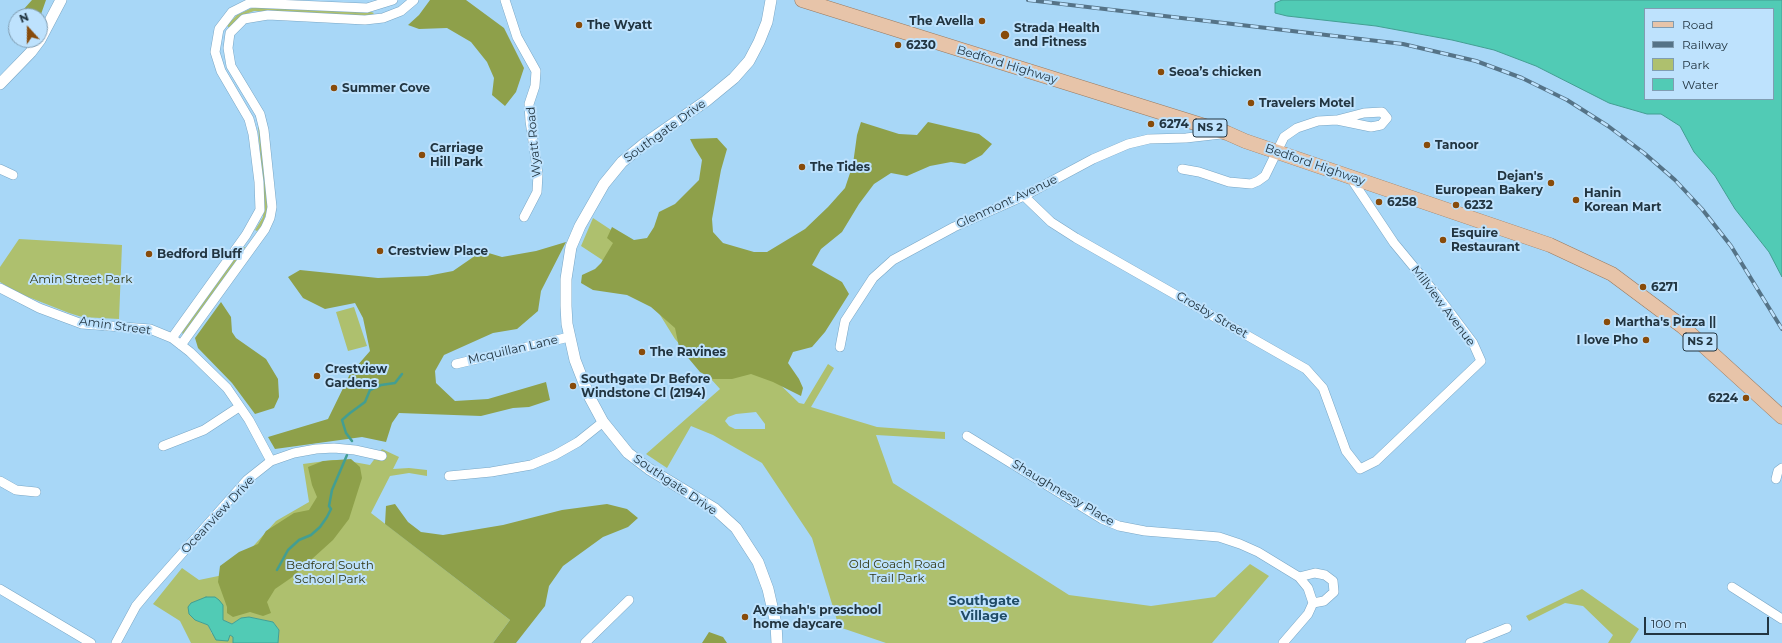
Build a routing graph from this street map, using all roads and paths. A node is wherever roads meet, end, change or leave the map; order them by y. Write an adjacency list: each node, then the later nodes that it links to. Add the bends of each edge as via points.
1 (61, 0): 12 (street)
2 (393, 0): 9 (street)
3 (414, 0): 10 (street, via 401,11)
4 (505, 0): 23 (street, Wyatt Road, via 517,37 536,71 530,104 530,121 538,174 537,192)
5 (762, 0): 11 (street)
6 (771, 0): 11 (street, Southgate Drive)
7 (802, 0): 16 (main road, Bedford Highway / NS 2)
8 (267, 1): 9 (street, via 367,8); 26 (street, via 250,3 232,12 219,29 215,52 221,71 249,119 259,182 260,210 246,235)
9 (383, 2): 10 (street)
10 (383, 18): 27 (street, via 365,20 268,15 244,19 230,33 228,48 231,66 260,114 264,130 272,207 265,229)
11 (767, 22): 25 (street, Southgate Drive, via 760,42 749,61 734,78 644,144 622,162 604,184 571,247 566,279)
12 (48, 25)
13 (33, 48): 14 (street)
14 (0, 84)
15 (1337, 120): 17 (street, via 1318,121 1297,128 1284,137)
16 (1227, 133): 17 (main road, Bedford Highway / NS 2); 22 (street, Glenmont Avenue, via 1149,139 1128,144 1093,159)
17 (1277, 151): 19 (street, via 1265,176 1251,184 1229,182 1194,170); 21 (main road, Bedford Highway / NS 2)
18 (0, 169): 20 (street)
19 (1182, 169)
20 (13, 175)
21 (1350, 177): 31 (main road, Bedford Highway / NS 2, via 1543,243 1612,274 1683,327); 38 (street, Millview Avenue, via 1394,243 1472,343 1481,361 1376,461)
22 (1024, 196): 28 (street, Glenmont Avenue, via 954,227 893,260 873,278 845,321); 38 (street, Crosby Street, via 1052,222 1076,238 1306,369 1323,388 1346,451)
23 (524, 217)
24 (0, 288): 26 (street, Amin Street, via 39,308 82,324 150,329)
25 (569, 337): 29 (street, Mcquillan Lane); 32 (street, Southgate Drive, via 589,396)
26 (172, 338): 27 (street, Amin Street)
27 (181, 345): 30 (street, Amin Street, via 227,388)
28 (840, 347)
29 (456, 364)
30 (239, 407): 34 (street, via 204,430); 36 (street, Amin Street)
31 (1782, 417)
32 (603, 422): 39 (street, via 578,442 531,465); 53 (street, Southgate Drive, via 628,453 714,510 736,528 758,562 768,589 776,624)
33 (967, 436): 43 (street, Shaughnessy Place, via 1102,519 1119,526 1145,531 1219,537 1258,552)
34 (163, 446)
35 (382, 456): 36 (street, Oceanview Drive, via 355,450 316,448)
36 (271, 461): 51 (street, Oceanview Drive, via 247,480 146,594 136,606)
37 (1782, 468): 40 (street, via 1778,471)
38 (1360, 469)
39 (449, 476)
40 (1776, 479)
41 (0, 481): 42 (street, via 16,490)
42 (36, 492)
43 (1299, 577): 47 (street, via 1308,588); 47 (street, via 1315,573 1326,575 1333,581 1334,592 1324,601)
44 (1732, 587): 48 (street)
45 (0, 589): 50 (street)
46 (629, 600): 52 (street)
47 (1313, 603): 54 (street, via 1308,614)
48 (1781, 617)
49 (1507, 628): 55 (street)
50 (91, 643)
51 (116, 643)
52 (585, 643)
53 (777, 643)
54 (1283, 643)
55 (1470, 643)

